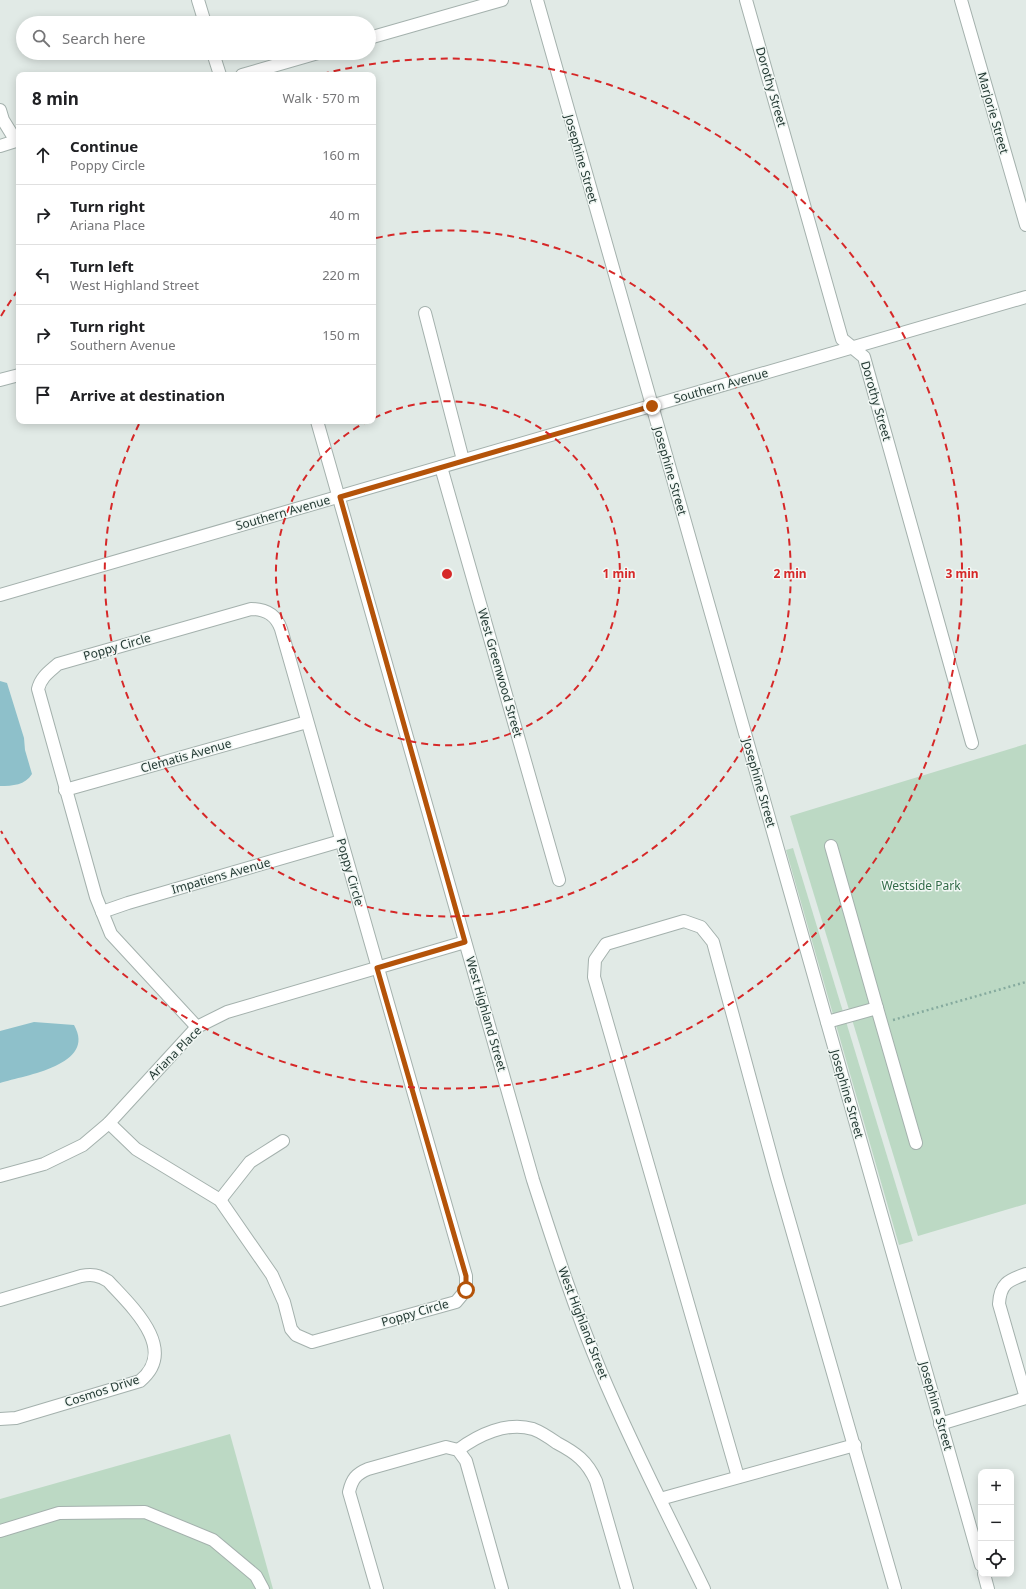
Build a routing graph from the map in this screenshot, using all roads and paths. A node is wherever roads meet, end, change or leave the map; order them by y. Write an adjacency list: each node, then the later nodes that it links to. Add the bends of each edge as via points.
1 (198, 0): 6 (street)
2 (502, 0): 7 (street)
3 (537, 0): 22 (street, Josephine Street)
4 (746, 0): 19 (street, Dorothy Street, via 842,339)
5 (960, 0): 16 (street, Marjorie Street)
6 (203, 16)
7 (376, 36)
8 (215, 60): 10 (street)
9 (294, 60): 11 (street)
10 (219, 72)
11 (252, 72)
12 (0, 110): 13 (street, via 3,120)
13 (16, 137)
14 (16, 141): 15 (street)
15 (0, 146)
16 (1026, 225)
17 (1026, 297): 19 (street, Southern Avenue)
18 (424, 313): 24 (street)
19 (854, 348): 22 (street, Southern Avenue); 29 (street, Dorothy Street, via 864,357)
20 (16, 376): 21 (street)
21 (0, 380)
22 (652, 406): 24 (street, Southern Avenue); 39 (street, Josephine Street)
23 (319, 424): 26 (street, West Highland Street)
24 (463, 460): 25 (street, Southern Avenue)
25 (441, 467): 26 (street, Southern Avenue); 33 (street, West Greenwood Street)
26 (340, 497): 27 (street, Southern Avenue); 35 (street, West Highland Street)
27 (0, 595)
28 (307, 722): 30 (street, Clematis Avenue); 30 (street, Poppy Circle, via 278,620 261,609 251,608 58,664 45,675 40,681 39,697); 31 (street, Poppy Circle)
29 (972, 743)
30 (65, 790): 34 (street, Poppy Circle)
31 (341, 841): 34 (street, Impatiens Avenue); 36 (street, Poppy Circle)
32 (831, 846): 38 (street)
33 (559, 880)
34 (102, 912): 41 (street, Poppy Circle, via 116,942)
35 (465, 942): 36 (street, Ariana Place); 55 (street, West Highland Street, via 560,1266 601,1372 644,1470)
36 (377, 968): 41 (street, Ariana Place, via 239,1008); 46 (street, Poppy Circle, via 466,1276 466,1290 462,1296 456,1302 312,1342 296,1335 291,1328 284,1302 272,1275)
37 (1026, 982): 40 (path)
38 (877, 1008): 39 (street); 40 (street)
39 (827, 1022): 51 (street, Josephine Street)
40 (881, 1024): 44 (street)
41 (197, 1028): 42 (street, Ariana Place)
42 (109, 1122): 45 (street, Ariana Place, via 84,1145 71,1153 44,1164); 46 (street, Poppy Circle, via 136,1149)
43 (283, 1141): 46 (street, via 250,1162)
44 (916, 1143)
45 (0, 1176)
46 (220, 1200)
47 (1026, 1274): 49 (street, via 1008,1281 999,1294 999,1304)
48 (0, 1300): 50 (street, Cosmos Drive, via 81,1276 100,1276 108,1281 144,1321 154,1344 154,1357 153,1368 140,1381 16,1418)
49 (1026, 1398): 51 (street)
50 (0, 1419)
51 (940, 1424): 57 (street, Josephine Street)
52 (854, 1445): 54 (street); 54 (street, via 777,1178 713,942 701,927 684,921 606,944 595,960 594,977); 64 (street)
53 (458, 1450): 60 (street, via 446,1447 398,1459 359,1473 351,1481 349,1492); 61 (street, via 466,1461); 62 (street, via 473,1439 486,1434 505,1428 521,1427 534,1429 582,1458 596,1481)
54 (738, 1478): 55 (street)
55 (660, 1499): 63 (street, West Highland Street)
56 (0, 1531): 59 (street, via 59,1513 145,1512 213,1540 256,1576)
57 (978, 1555)
58 (985, 1577): 65 (street)
59 (263, 1589)
60 (377, 1589)
61 (502, 1589)
62 (627, 1589)
63 (704, 1589)
64 (895, 1589)
65 (988, 1589)

